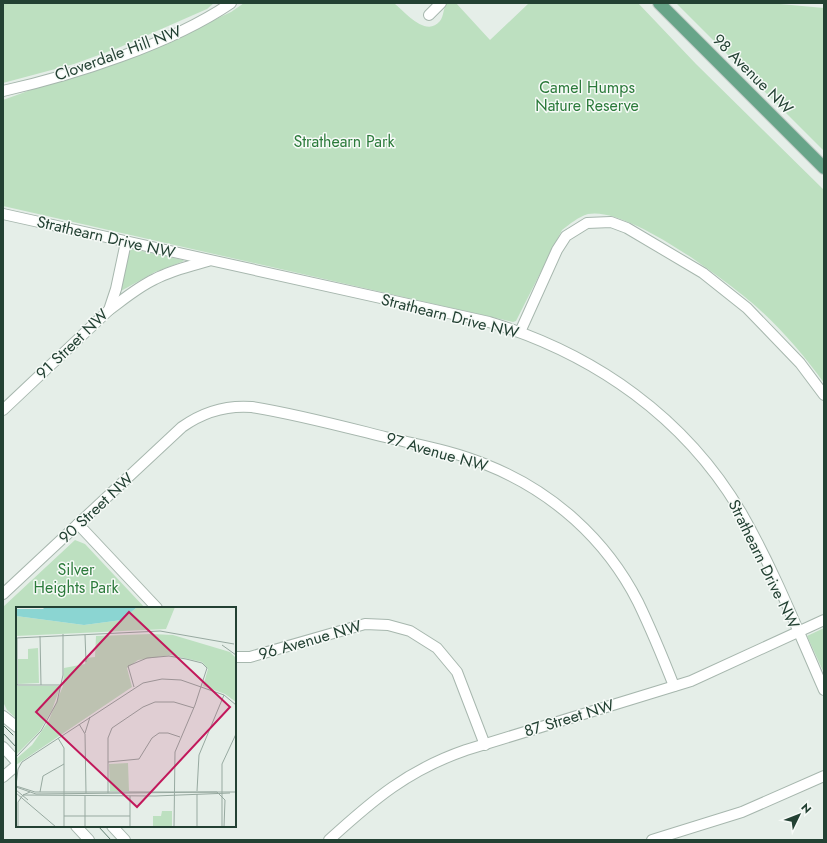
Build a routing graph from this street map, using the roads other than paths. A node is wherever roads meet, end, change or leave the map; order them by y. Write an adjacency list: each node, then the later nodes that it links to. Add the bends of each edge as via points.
1 (229, 3): 5 (street, Cloverdale Hill NW, via 208,18 134,50 78,70)
2 (441, 3): 4 (street)
3 (659, 3): 6 (main road, 98 Avenue NW)
4 (429, 15)
5 (3, 91)
6 (824, 168)
7 (3, 214): 8 (street, Strathearn Drive NW)
8 (126, 242): 9 (street, Strathearn Drive NW); 10 (street, 91 Street NW)
9 (210, 260): 10 (street, Strathearn Drive NW, via 156,278); 11 (street, Strathearn Drive NW, via 489,322)
10 (109, 310): 13 (street, 91 Street NW)
11 (520, 332): 12 (street, via 557,250 566,236 580,226 597,221 611,222 627,228 702,273 747,308 800,363); 19 (street, Strathearn Drive NW, via 572,354 617,381 658,413 698,453 730,494 745,520)
12 (824, 395)
13 (3, 410)
14 (189, 422): 15 (street, 90 Street NW); 21 (street, 97 Avenue NW, via 224,408 260,408 467,458 522,481 568,513 606,553 638,603)
15 (78, 524): 16 (street, 90 Street NW); 17 (street)
16 (3, 594)
17 (156, 607)
18 (824, 620): 19 (street, 87 Street NW)
19 (798, 632): 21 (street, 87 Street NW, via 691,681); 22 (street, Strathearn Drive NW)
20 (236, 657): 25 (street, 96 Avenue NW, via 250,657 365,624 388,624 410,631 437,648 457,672)
21 (674, 686): 25 (street, 87 Street NW)
22 (824, 690)
23 (3, 716): 24 (street)
24 (16, 727)
25 (485, 745): 35 (street, 87 Street NW, via 442,759 399,781 373,800)
26 (3, 747): 27 (street)
27 (16, 763)
28 (16, 765): 30 (street)
29 (824, 776): 36 (street, via 742,812)
30 (3, 778)
31 (77, 827): 33 (street)
32 (113, 827): 34 (street)
33 (89, 840)
34 (125, 840)
35 (330, 840)
36 (652, 840)

